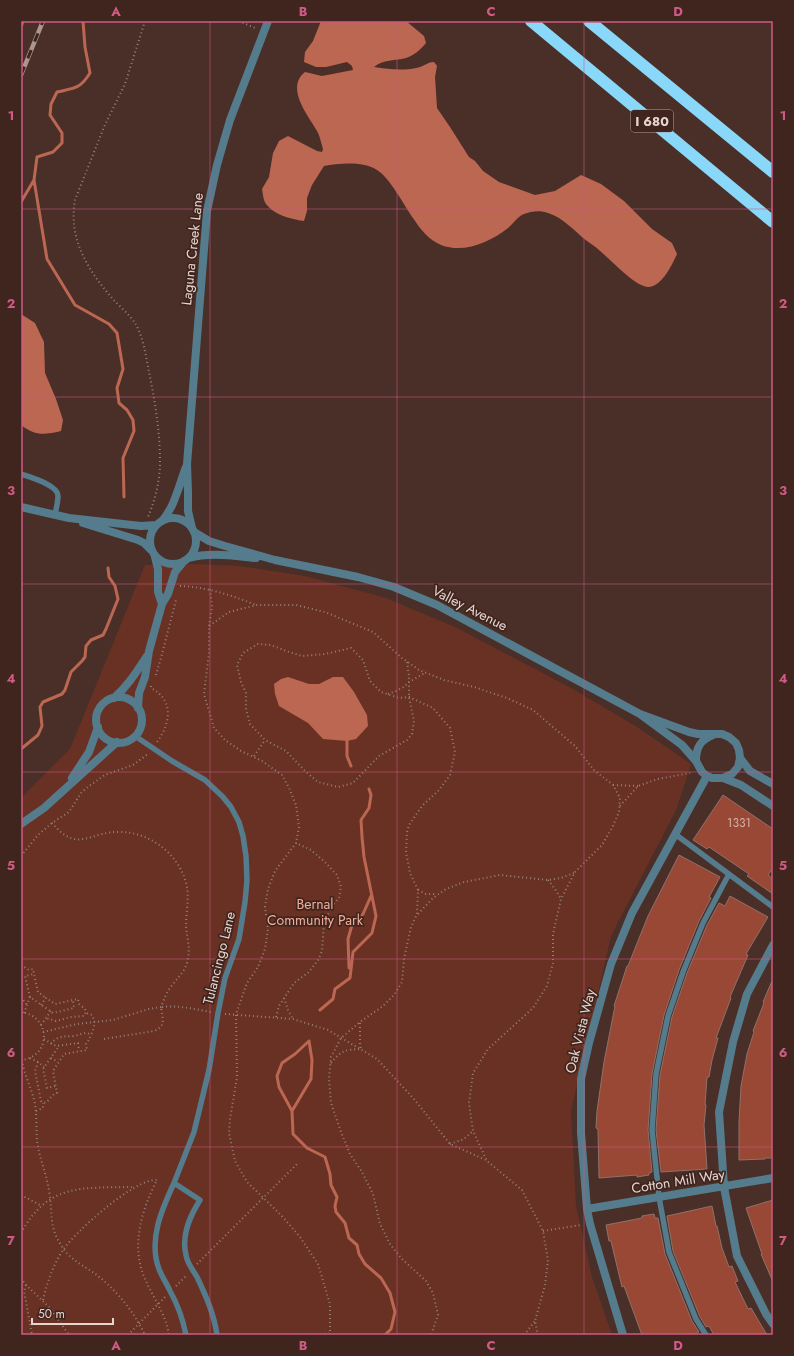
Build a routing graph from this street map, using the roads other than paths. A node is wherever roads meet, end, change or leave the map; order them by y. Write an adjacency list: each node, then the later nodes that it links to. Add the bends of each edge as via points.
1 (268, 21): 6 (street, Laguna Creek Lane, via 230,120 207,211)
2 (531, 21): 5 (highway, I 680)
3 (589, 21): 4 (highway, I 680)
4 (773, 172)
5 (773, 222)
6 (187, 464): 11 (street, Laguna Creek Lane, via 174,503); 12 (street, Laguna Creek Lane, via 188,511)
7 (21, 474): 9 (lane, via 56,490 58,495)
8 (21, 508): 9 (street)
9 (55, 515): 10 (street)
10 (69, 518): 11 (street, via 141,526); 13 (street, via 138,540)
11 (159, 523): 12 (street, via 173,518 183,521); 13 (street, via 151,532 149,541)
12 (193, 530): 14 (street, via 196,546); 15 (street, Valley Avenue, via 210,541)
13 (153, 554): 14 (street, via 162,562 169,564); 16 (street, via 158,569 158,592)
14 (187, 560): 15 (street, Valley Avenue, via 198,555); 16 (street, via 175,572)
15 (274, 560): 20 (street, Valley Avenue, via 358,577 394,587 437,605)
16 (162, 604): 17 (street)
17 (149, 652): 18 (street, via 122,691); 19 (street)
18 (114, 698): 19 (street, via 129,700); 21 (street, via 99,709 96,723)
19 (138, 708): 23 (street, via 142,723)
20 (640, 714): 22 (street, Valley Avenue, via 689,732); 26 (street, Valley Avenue, via 682,745)
21 (98, 728): 24 (street, via 106,739); 30 (street, via 89,752)
22 (713, 735): 25 (street, Valley Avenue, via 722,734 729,737 736,743); 26 (street, via 699,744)
23 (135, 736): 24 (street, via 130,740); 38 (lane, Tulancingo Lane, via 205,780 223,797 239,822 246,856 247,880 239,939 225,978 209,1070 194,1132)
24 (118, 742): 30 (street)
25 (740, 758): 28 (street, via 738,767 732,774); 29 (street, Valley Avenue, via 750,771)
26 (696, 761): 27 (street, Valley Avenue)
27 (707, 776): 28 (street); 33 (street, Oak Vista Way)
28 (723, 778): 31 (street, via 741,785)
29 (773, 784)
30 (66, 787): 32 (street, via 44,808)
31 (773, 806)
32 (21, 824)
33 (675, 834): 34 (lane); 41 (street, Oak Vista Way, via 632,913 611,964 580,1079 580,1133)
34 (729, 874): 35 (lane); 40 (lane, via 703,923 668,1016 656,1074 652,1130)
35 (773, 907)
36 (773, 945): 39 (street, via 747,994 733,1042 719,1112)
37 (773, 1178): 39 (street, Cotton Mill Way)
38 (174, 1183): 43 (lane, Tulancingo Lane, via 157,1226 155,1253 159,1268 178,1308); 44 (lane, via 200,1200 189,1221 184,1247 188,1262 210,1308)
39 (724, 1187): 40 (street, Cotton Mill Way); 42 (street, via 737,1256)
40 (659, 1198): 41 (street, Cotton Mill Way); 46 (lane, via 669,1252 696,1319)
41 (587, 1209): 45 (street, Oak Vista Way)
42 (773, 1324)
43 (186, 1335)
44 (216, 1335)
45 (623, 1335)
46 (706, 1335)

